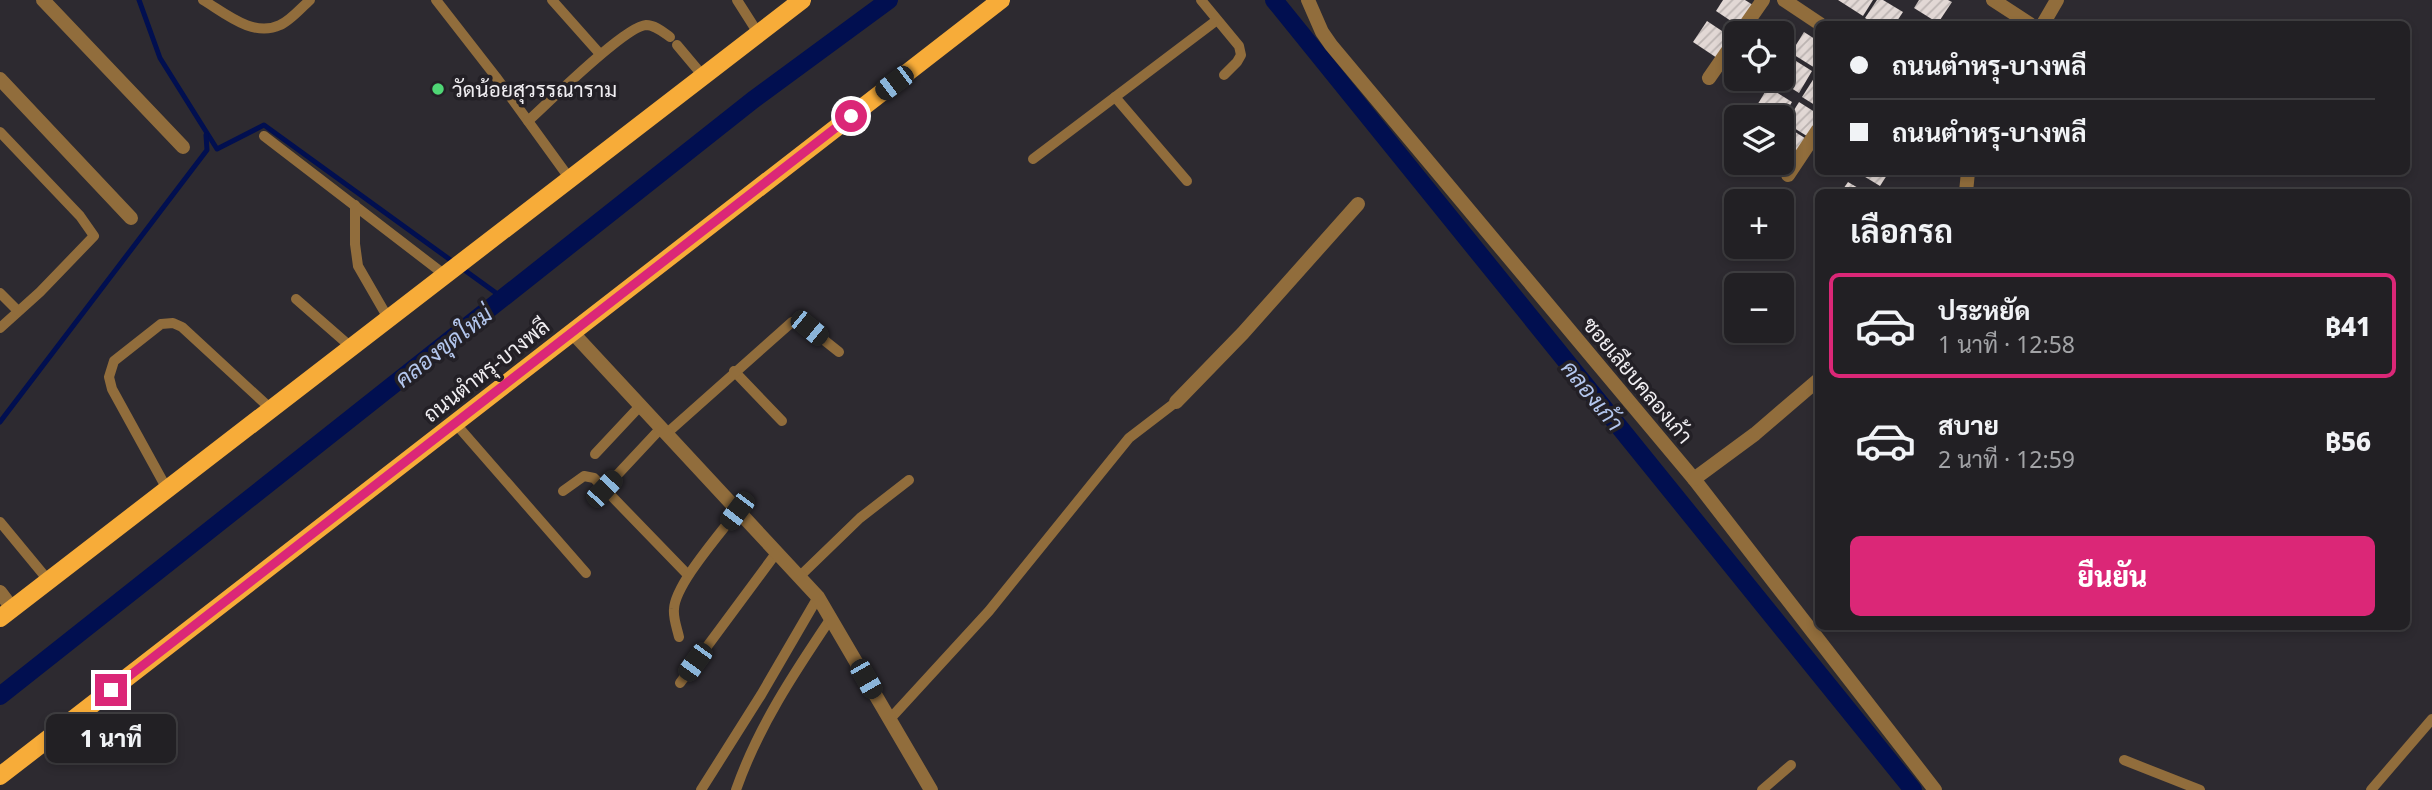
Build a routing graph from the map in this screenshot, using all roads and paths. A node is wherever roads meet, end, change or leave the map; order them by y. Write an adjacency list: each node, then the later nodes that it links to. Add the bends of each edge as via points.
1 (43, 0): 32 (street)
2 (203, 0): 14 (lane, via 247,26 264,29 281,25)
3 (436, 0): 28 (lane)
4 (552, 0): 21 (lane)
5 (737, 0): 20 (lane)
6 (802, 0): 20 (main road)
7 (1001, 0): 46 (main road, ถนนตำหรุ-บางพลี)
8 (1201, 0): 15 (lane)
9 (1308, 0): 58 (street, ซอยเลียบคลองเก้า, via 1331,46)
10 (1763, 0): 16 (street)
11 (1784, 0): 17 (street)
12 (1993, 0): 18 (street)
13 (2057, 0): 19 (street)
14 (308, 1)
15 (1217, 20): 23 (lane, via 1241,55); 27 (lane)
16 (1748, 21)
17 (1816, 21)
18 (2025, 21)
19 (2045, 21)
20 (758, 33): 24 (main road)
21 (600, 54): 24 (lane, via 648,24 674,41); 28 (lane)
22 (1724, 56): 25 (street)
23 (1224, 75)
24 (704, 76): 35 (main road)
25 (1709, 78)
26 (0, 79): 39 (street)
27 (1115, 97): 33 (lane); 36 (lane)
28 (528, 121): 35 (lane)
29 (0, 132): 43 (lane, via 94,236)
30 (1815, 134): 34 (street)
31 (264, 136): 38 (lane)
32 (183, 147)
33 (1032, 159)
34 (1794, 166)
35 (570, 179): 40 (main road)
36 (1187, 181)
37 (1358, 204): 51 (street)
38 (355, 205): 40 (lane); 44 (lane, via 358,266)
39 (131, 218)
40 (445, 275): 44 (main road)
41 (0, 293): 43 (lane)
42 (296, 299): 47 (lane)
43 (18, 311): 45 (lane)
44 (388, 318): 47 (main road)
45 (0, 328)
46 (572, 332): 52 (street); 55 (main road, ถนนตำหรุ-บางพลี)
47 (351, 347): 53 (main road)
48 (839, 352): 49 (lane, via 800,321 792,322)
49 (734, 371): 54 (lane); 56 (lane)
50 (1815, 383): 58 (street)
51 (1176, 402): 77 (lane, via 1129,438 989,611)
52 (640, 405): 56 (street); 57 (lane)
53 (271, 409): 60 (main road); 60 (lane, via 182,327 161,324 114,361 109,377)
54 (782, 421)
55 (455, 423): 66 (lane); 80 (main road, ถนนตำหรุ-บางพลี)
56 (663, 431): 61 (lane); 63 (street)
57 (595, 454)
58 (1694, 479): 85 (street, ซอยเลียบคลองเก้า)
59 (909, 480): 68 (lane, via 860,518)
60 (167, 489): 69 (main road)
61 (604, 489): 62 (lane, via 588,475); 67 (lane)
62 (563, 491)
63 (737, 511): 65 (street); 67 (lane)
64 (0, 522): 69 (lane)
65 (777, 552): 68 (street); 75 (lane)
66 (586, 573)
67 (688, 575): 74 (lane, via 673,611)
68 (800, 576): 71 (street)
69 (48, 580): 72 (main road)
70 (0, 592): 72 (street)
71 (818, 597): 73 (street); 81 (lane)
72 (6, 613)
73 (831, 618): 77 (street); 82 (lane, via 773,706)
74 (679, 637)
75 (680, 683)
76 (2432, 719): 87 (lane)
77 (889, 720): 83 (street)
78 (2124, 760): 86 (lane)
79 (1791, 765): 84 (lane)
80 (0, 776)
81 (701, 790)
82 (736, 790)
83 (932, 790)
84 (1762, 790)
85 (1935, 790)
86 (2200, 790)
87 (2371, 790)

